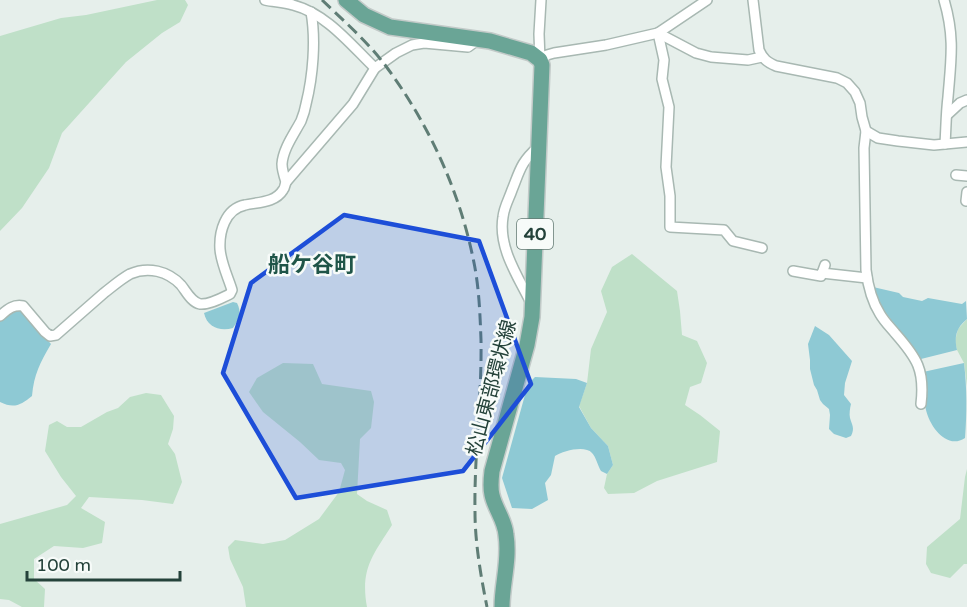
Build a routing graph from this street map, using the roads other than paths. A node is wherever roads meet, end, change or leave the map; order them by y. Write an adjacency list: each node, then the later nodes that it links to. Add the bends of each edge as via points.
1 (265, 0): 7 (street)
2 (346, 0): 9 (main road, via 364,15 390,27)
3 (541, 0): 11 (street)
4 (707, 0): 8 (street)
5 (753, 0): 10 (street)
6 (944, 0): 14 (street, via 950,18 952,54)
7 (311, 12): 12 (street, via 326,20); 21 (street, via 314,28 307,101 282,162)
8 (658, 33): 10 (street, via 711,57); 11 (street, via 554,53); 22 (street, via 669,107 666,167 670,227 724,230 733,241)
9 (479, 39): 11 (main road, via 531,53); 12 (street, via 468,46 412,45)
10 (762, 57): 15 (street, via 776,66 847,83 860,102)
11 (540, 60): 18 (main road, 松山東部環状線 / 40)
12 (375, 68): 21 (street, via 353,104)
13 (967, 100): 14 (street)
14 (947, 115): 17 (street)
15 (866, 131): 17 (street, via 878,138); 24 (street)
16 (967, 142): 17 (street)
17 (945, 144)
18 (538, 147): 25 (main road, 松山東部環状線 / 40); 25 (street, via 519,170 502,225 507,252)
19 (956, 175): 20 (street)
20 (967, 176)
21 (286, 182): 26 (street, via 276,197 242,205 229,214 223,225 220,251 230,294 198,304 166,274 143,270 121,279 56,335 45,332 23,306 14,306)
22 (762, 248)
23 (793, 271): 24 (street, via 821,276 824,269)
24 (867, 278): 27 (street, via 874,304 919,367)
25 (533, 305): 28 (main road, 松山東部環状線 / 40, via 527,345 491,484 506,534)
26 (0, 316)
27 (921, 404)
28 (502, 607)

